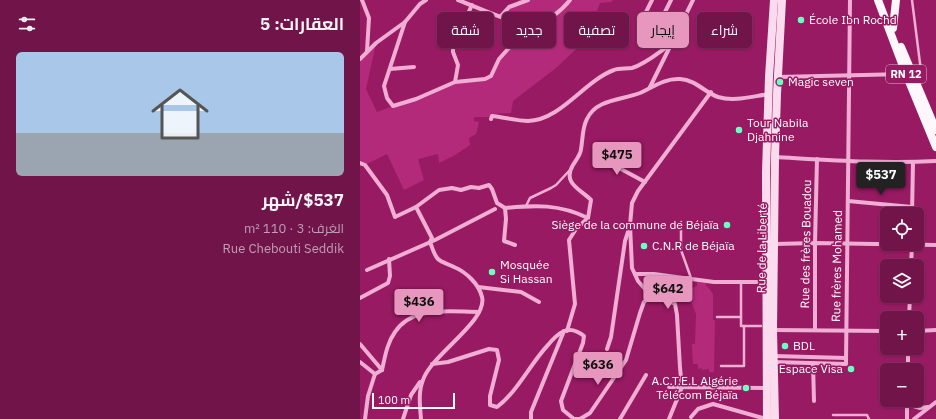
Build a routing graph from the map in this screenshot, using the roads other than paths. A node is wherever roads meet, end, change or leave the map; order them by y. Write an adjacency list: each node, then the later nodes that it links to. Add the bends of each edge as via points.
1 (362, 0): 27 (street, via 369,18)
2 (426, 0): 22 (street)
3 (458, 0): 16 (street)
4 (528, 0): 21 (street, via 509,7)
5 (570, 0): 20 (street)
6 (652, 0): 17 (street)
7 (671, 0): 18 (street)
8 (693, 0): 19 (street)
9 (774, 0): 33 (main road, Rue de la Liberté)
10 (782, 0): 34 (main road, Rue de la Liberté)
11 (850, 0): 32 (street, Rue frères Mohamed)
12 (878, 0): 31 (main road, RN 12)
13 (883, 0): 23 (main road, RN 12)
14 (896, 0): 23 (main road)
15 (912, 0): 35 (lane, via 921,71)
16 (472, 5): 21 (street); 36 (street, via 453,45 458,65)
17 (646, 12)
18 (665, 12)
19 (687, 12)
20 (556, 13)
21 (501, 16)
22 (405, 22): 27 (street); 30 (street)
23 (893, 28): 35 (main road, RN 12)
24 (509, 48): 36 (street, via 499,59 491,76)
25 (665, 48): 40 (street, via 632,68 608,73 579,92 565,105 541,118 528,121 492,116)
26 (669, 48): 37 (street)
27 (367, 52): 28 (street)
28 (360, 59)
29 (414, 67): 30 (street)
30 (390, 69): 36 (street, via 384,86 387,98 393,106)
31 (906, 74): 32 (street); 42 (main road, RN 12)
32 (850, 76): 34 (street); 46 (street, Rue frères Mohamed)
33 (769, 77): 34 (street); 39 (main road, Rue de la Liberté)
34 (778, 77): 39 (main road, Rue de la Liberté)
35 (915, 80): 41 (main road, RN 12)
36 (455, 82)
37 (650, 87): 38 (street, via 679,79 700,85); 50 (street, via 595,108 587,118 582,134 581,151)
38 (711, 92): 39 (street, via 727,98); 51 (street)
39 (773, 94): 44 (main road, Rue de la Liberté); 74 (main road, Rue de la Liberté, via 766,172)
40 (491, 119)
41 (936, 130)
42 (936, 147)
43 (597, 156): 51 (street)
44 (775, 157): 45 (street); 64 (main road, Rue de la Liberté)
45 (817, 159): 46 (street); 62 (street, Rue des frères Bouadou)
46 (848, 161): 49 (street); 52 (street, Rue frères Mohamed)
47 (936, 161): 49 (street)
48 (360, 162): 54 (street, via 387,195 394,217)
49 (913, 162): 55 (street)
50 (569, 171): 53 (lane, via 551,188 530,198); 58 (street, via 571,183 591,200)
51 (645, 182): 60 (street, via 632,204)
52 (848, 200): 55 (street); 63 (street, Rue frères Mohamed)
53 (526, 206): 56 (street); 58 (street, via 562,208)
54 (416, 207): 56 (street, via 439,190 480,188 489,184 497,202); 61 (street)
55 (912, 207)
56 (505, 208): 67 (street, via 504,241)
57 (495, 209): 61 (street)
58 (588, 218): 89 (street, via 569,240 575,304)
59 (681, 222): 72 (lane, via 681,250)
60 (630, 225): 71 (street, via 632,268); 94 (street)
61 (432, 240): 69 (street); 75 (street, via 438,259 464,271)
62 (814, 243): 63 (street); 64 (street); 86 (street, Rue des frères Bouadou)
63 (848, 243): 65 (street); 87 (street, Rue frères Mohamed)
64 (775, 244): 84 (main road, Rue de la Liberté)
65 (880, 244)
66 (924, 244): 68 (street)
67 (515, 245)
68 (936, 245)
69 (390, 260): 70 (street); 77 (street, via 388,283)
70 (367, 270)
71 (635, 274): 72 (street); 76 (street)
72 (691, 279): 73 (street)
73 (741, 282): 74 (street); 81 (lane)
74 (766, 282): 107 (main road, Rue de la Liberté)
75 (478, 287): 78 (street, via 521,292); 79 (street, via 483,302)
76 (651, 296): 106 (street, via 658,296 675,304); 119 (street, via 644,302 626,360 590,413 580,419)
77 (360, 298)
78 (539, 302)
79 (479, 312): 99 (street, via 467,329); 101 (street, via 422,313 408,319 395,331 388,345)
80 (717, 317): 81 (lane)
81 (741, 317): 82 (lane, via 741,326)
82 (744, 326): 83 (lane); 100 (lane, via 744,366)
83 (762, 326)
84 (773, 330): 85 (street); 95 (main road, Rue de la Liberté)
85 (809, 330): 86 (street); 92 (lane)
86 (815, 330): 87 (street)
87 (847, 330): 90 (street); 96 (street, Rue frères Mohamed)
88 (936, 330): 91 (street)
89 (566, 331): 99 (street, via 539,354 497,407 490,405 499,360 497,350 489,349 448,362); 118 (street, via 530,412); 119 (street, via 574,330 584,336 582,348 561,401 563,410)
90 (880, 331)
91 (924, 331)
92 (809, 335)
93 (360, 344): 101 (street)
94 (607, 349)
95 (773, 359): 96 (street, via 808,355); 98 (street); 123 (main road, Rue de la Liberté)
96 (847, 361): 98 (street)
97 (360, 362): 102 (street)
98 (813, 363): 108 (street)
99 (432, 364): 104 (street)
100 (721, 366)
101 (382, 370): 102 (street)
102 (375, 374): 115 (street, via 368,396)
103 (646, 375): 120 (street)
104 (423, 378): 116 (street, via 411,395); 117 (street, via 420,397)
105 (670, 387): 106 (street)
106 (682, 387): 107 (street); 121 (street)
107 (767, 388): 122 (main road, Rue de la Liberté)
108 (814, 401)
109 (936, 402): 110 (street)
110 (930, 406): 112 (street); 126 (street)
111 (907, 407): 125 (street)
112 (918, 407)
113 (833, 415): 124 (lane, via 867,416)
114 (691, 417): 122 (street, via 698,409 712,404)
115 (365, 419)
116 (403, 419)
117 (421, 419)
118 (531, 419)
119 (574, 419)
120 (620, 419)
121 (669, 419)
122 (767, 419)
123 (775, 419)
124 (869, 419)
125 (907, 419)
126 (914, 419)

